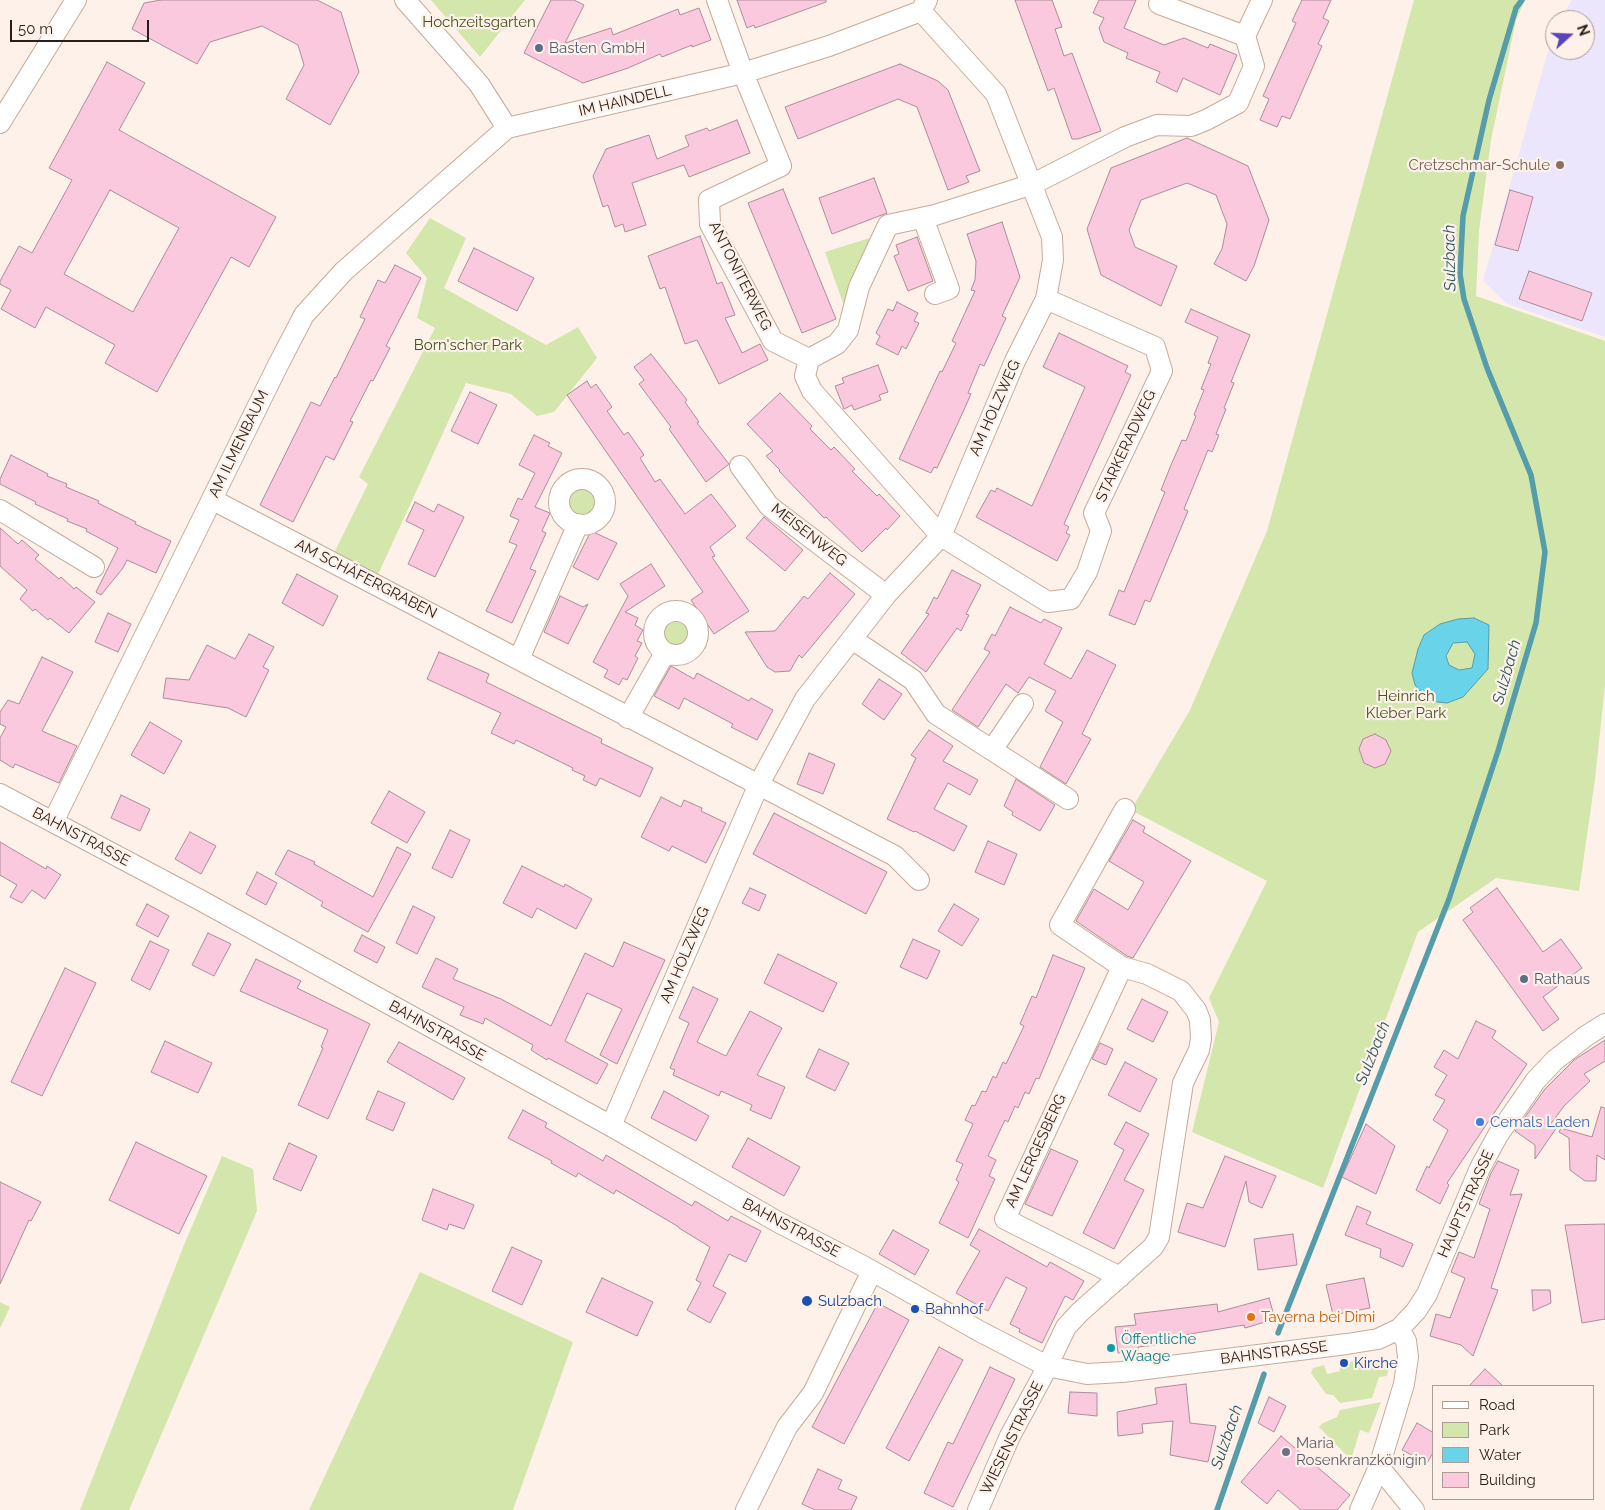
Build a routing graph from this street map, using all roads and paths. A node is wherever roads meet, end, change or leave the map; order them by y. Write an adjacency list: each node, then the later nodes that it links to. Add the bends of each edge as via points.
1 (76, 0): 9 (street)
2 (405, 0): 10 (street, via 479,84)
3 (717, 0): 8 (street)
4 (1262, 0): 7 (street)
5 (1159, 4): 7 (street)
6 (924, 5): 8 (street, IM HAINDELL, via 829,46); 11 (street, AM HOLZWEG, via 996,94)
7 (1245, 36): 11 (street, via 1254,66 1238,103 1191,126 1157,125 1125,137)
8 (743, 73): 10 (street, IM HAINDELL); 15 (street, ANTONITERWEG, via 781,166 709,200 710,224 773,341)
9 (0, 123)
10 (507, 128): 17 (street, AM ILMENBAUM, via 344,271 304,315)
11 (1033, 184): 12 (street); 14 (street, AM HOLZWEG, via 1052,237 1053,260)
12 (923, 218): 13 (street, via 949,290); 15 (street, via 888,225 859,287 848,330 837,344)
13 (935, 294)
14 (1046, 299): 20 (street, AM HOLZWEG, via 1015,361); 20 (street, STARKERADWEG, via 1155,347 1162,371 1094,513 1101,531 1087,572 1071,599 1048,602)
15 (809, 359): 20 (street, via 805,376 812,391)
16 (740, 466): 22 (street, MEISENWEG, via 769,506)
17 (213, 500): 25 (street, AM SCHÄFERGRABEN); 33 (street, AM ILMENBAUM)
18 (0, 510): 21 (street)
19 (578, 524): 25 (street)
20 (941, 536): 22 (street, AM HOLZWEG)
21 (94, 568)
22 (886, 596): 23 (street, AM HOLZWEG)
23 (852, 639): 28 (street, via 913,680 936,714); 29 (street, AM HOLZWEG, via 805,699)
24 (665, 653): 27 (street)
25 (519, 659): 27 (street, AM SCHÄFERGRABEN)
26 (1023, 704): 28 (street)
27 (628, 718): 29 (street, AM SCHÄFERGRABEN)
28 (992, 750): 31 (street)
29 (759, 784): 34 (street, via 895,856); 37 (street, AM HOLZWEG)
30 (0, 794): 33 (street, BAHNSTRASSE)
31 (1068, 799)
32 (1125, 809): 35 (street, via 1060,925)
33 (53, 822): 37 (street, BAHNSTRASSE)
34 (919, 880)
35 (1122, 967): 39 (street, via 1147,974 1180,991 1196,1010 1201,1039 1183,1083 1159,1237 1154,1247); 39 (street, AM LERGESBERG, via 1004,1219)
36 (1605, 1024): 40 (street, HAUPTSTRASSE, via 1562,1054 1542,1073 1498,1135 1480,1168 1426,1294)
37 (611, 1126): 38 (street, BAHNSTRASSE, via 778,1222)
38 (872, 1271): 41 (street, BAHNSTRASSE); 43 (street, via 812,1393 786,1427)
39 (1120, 1277): 41 (street, via 1066,1328)
40 (1399, 1329): 41 (street, BAHNSTRASSE, via 1378,1339 1347,1344 1122,1372 1087,1374); 42 (street, via 1406,1341 1408,1357 1404,1384)
41 (1047, 1366): 44 (street, WIESENSTRASSE, via 1010,1436)
42 (1379, 1467): 45 (street); 46 (street)
43 (746, 1510)
44 (978, 1510)
45 (1360, 1510)
46 (1414, 1510)

